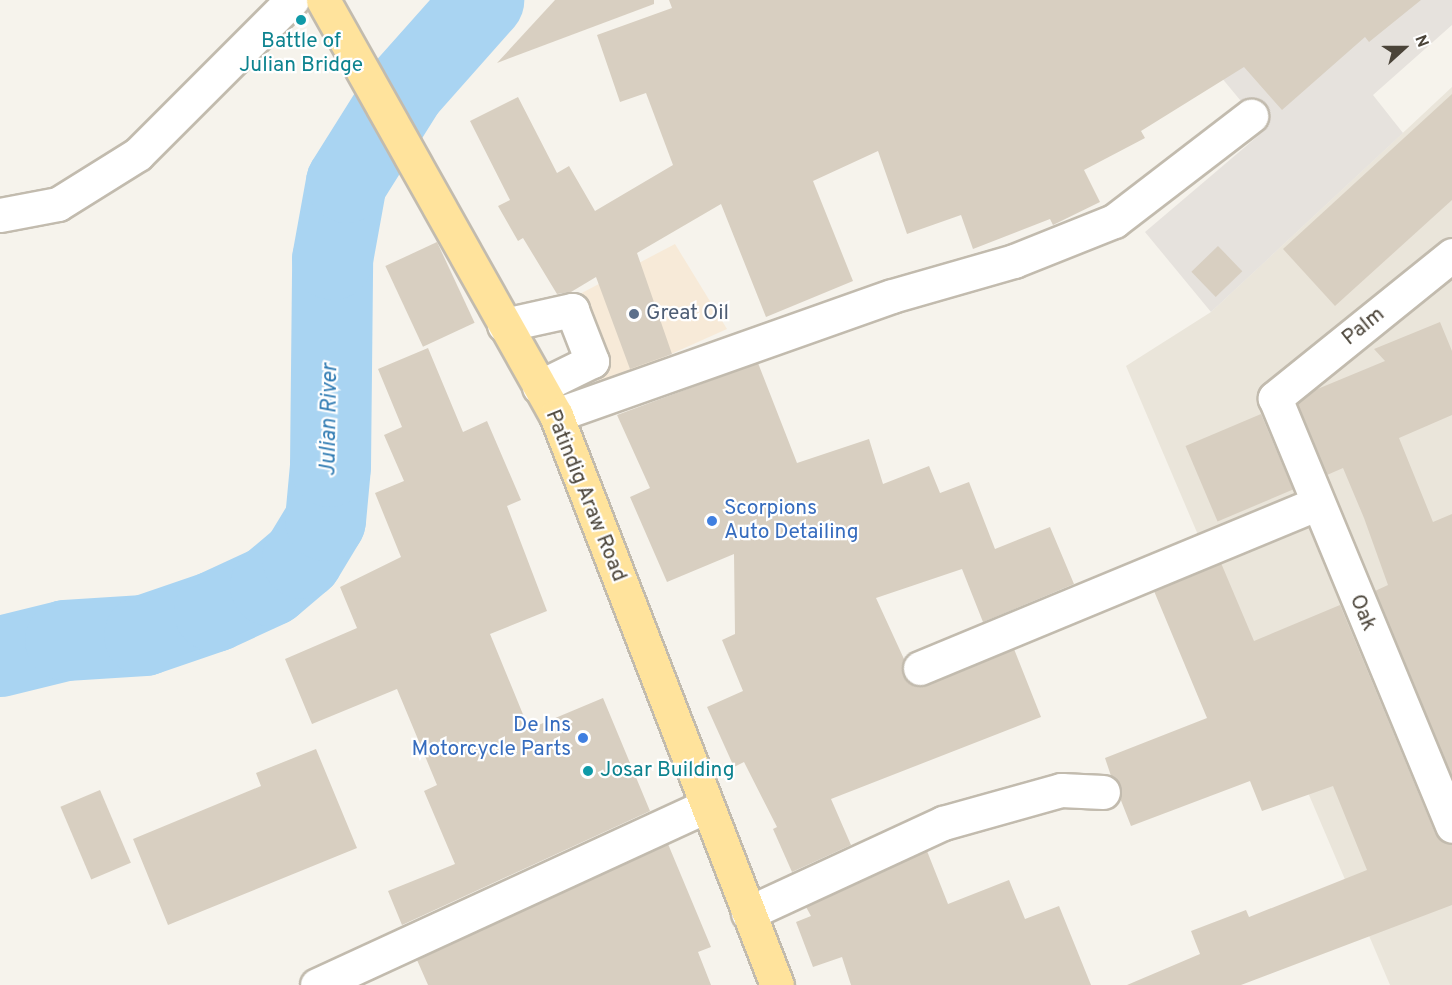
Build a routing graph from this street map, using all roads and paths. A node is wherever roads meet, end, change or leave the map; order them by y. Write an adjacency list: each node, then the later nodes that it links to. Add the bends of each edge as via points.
1 (292, 0): 4 (street, via 138,154 58,204)
2 (330, 13): 6 (main road, Patindig Araw Road)
3 (1251, 116): 9 (street, via 1114,221 1014,261 892,296)
4 (0, 215)
5 (1449, 268): 8 (street, Palm)
6 (504, 325): 7 (main road, Patindig Araw Road); 7 (street, via 572,310 592,361)
7 (539, 387): 9 (main road, Patindig Araw Road)
8 (1275, 398): 10 (street, Oak)
9 (556, 415): 13 (main road, Patindig Araw Road)
10 (1316, 504): 11 (street); 14 (street, Oak)
11 (920, 668)
12 (1104, 792): 15 (street, via 1061,790 943,823)
13 (704, 807): 15 (main road, Patindig Araw Road); 16 (street)
14 (1452, 826)
15 (748, 913): 17 (main road, Patindig Araw Road)
16 (317, 985)
17 (777, 985)

